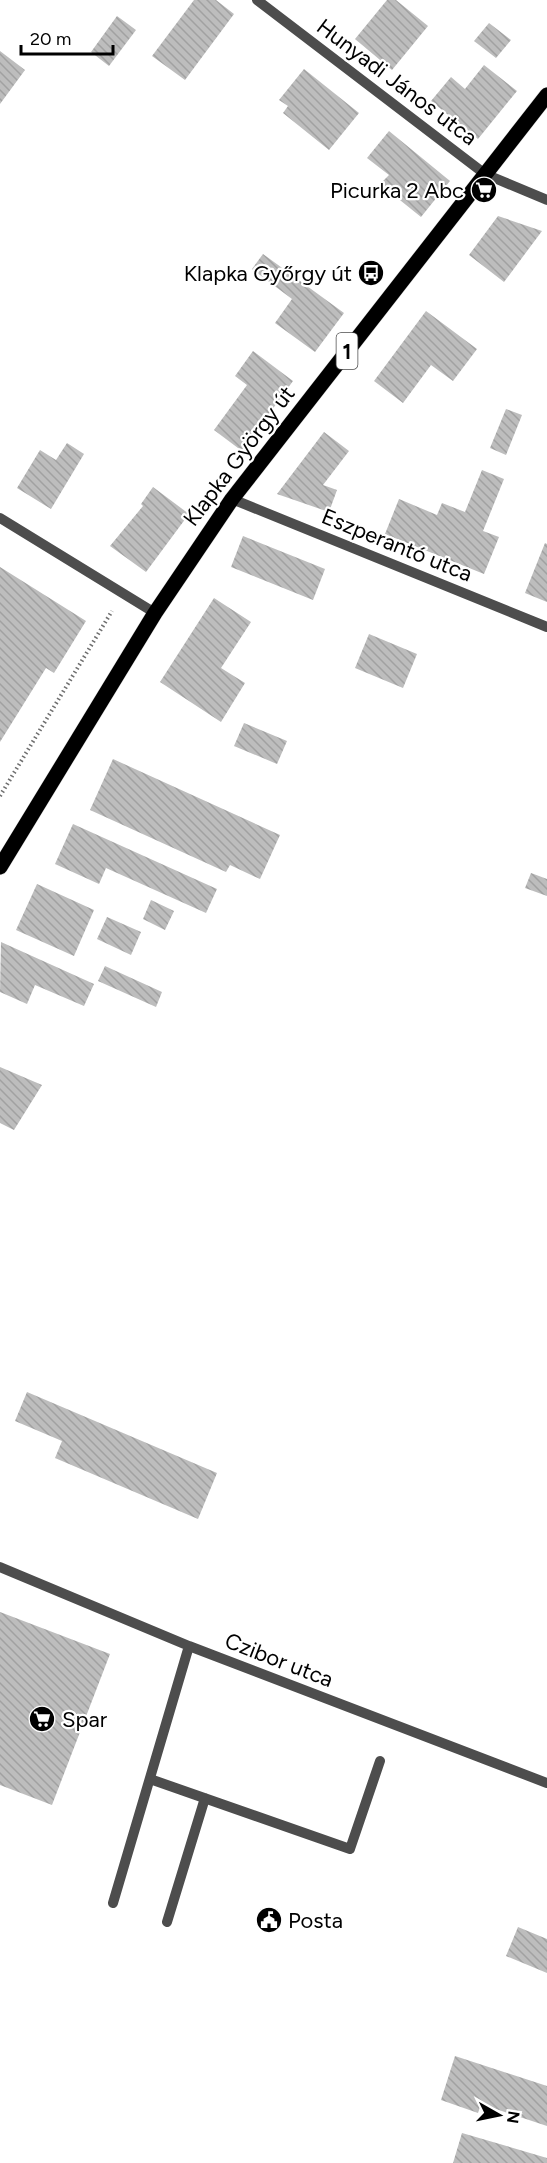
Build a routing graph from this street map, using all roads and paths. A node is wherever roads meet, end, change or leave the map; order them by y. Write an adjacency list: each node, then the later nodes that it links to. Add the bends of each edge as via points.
1 (256, 0): 3 (street, Hunyadi János utca)
2 (547, 94): 3 (main road, Klapka György út / 1)
3 (485, 174): 4 (street, Hunyadi János utca); 5 (main road, Klapka György út / 1)
4 (547, 200)
5 (232, 499): 8 (main road, Klapka György út / 1); 9 (street, Eszperantó utca)
6 (0, 518): 7 (street)
7 (123, 592): 8 (street); 10 (path)
8 (155, 613): 11 (main road, Klapka György út / 1)
9 (547, 627)
10 (0, 796)
11 (0, 867)
12 (0, 1567): 13 (street, Czibor utca)
13 (189, 1646): 15 (street); 16 (street, Czibor utca)
14 (380, 1761): 17 (street, via 350,1849)
15 (150, 1779): 17 (street); 18 (street)
16 (547, 1783)
17 (205, 1798): 19 (street)
18 (113, 1903)
19 (167, 1922)

